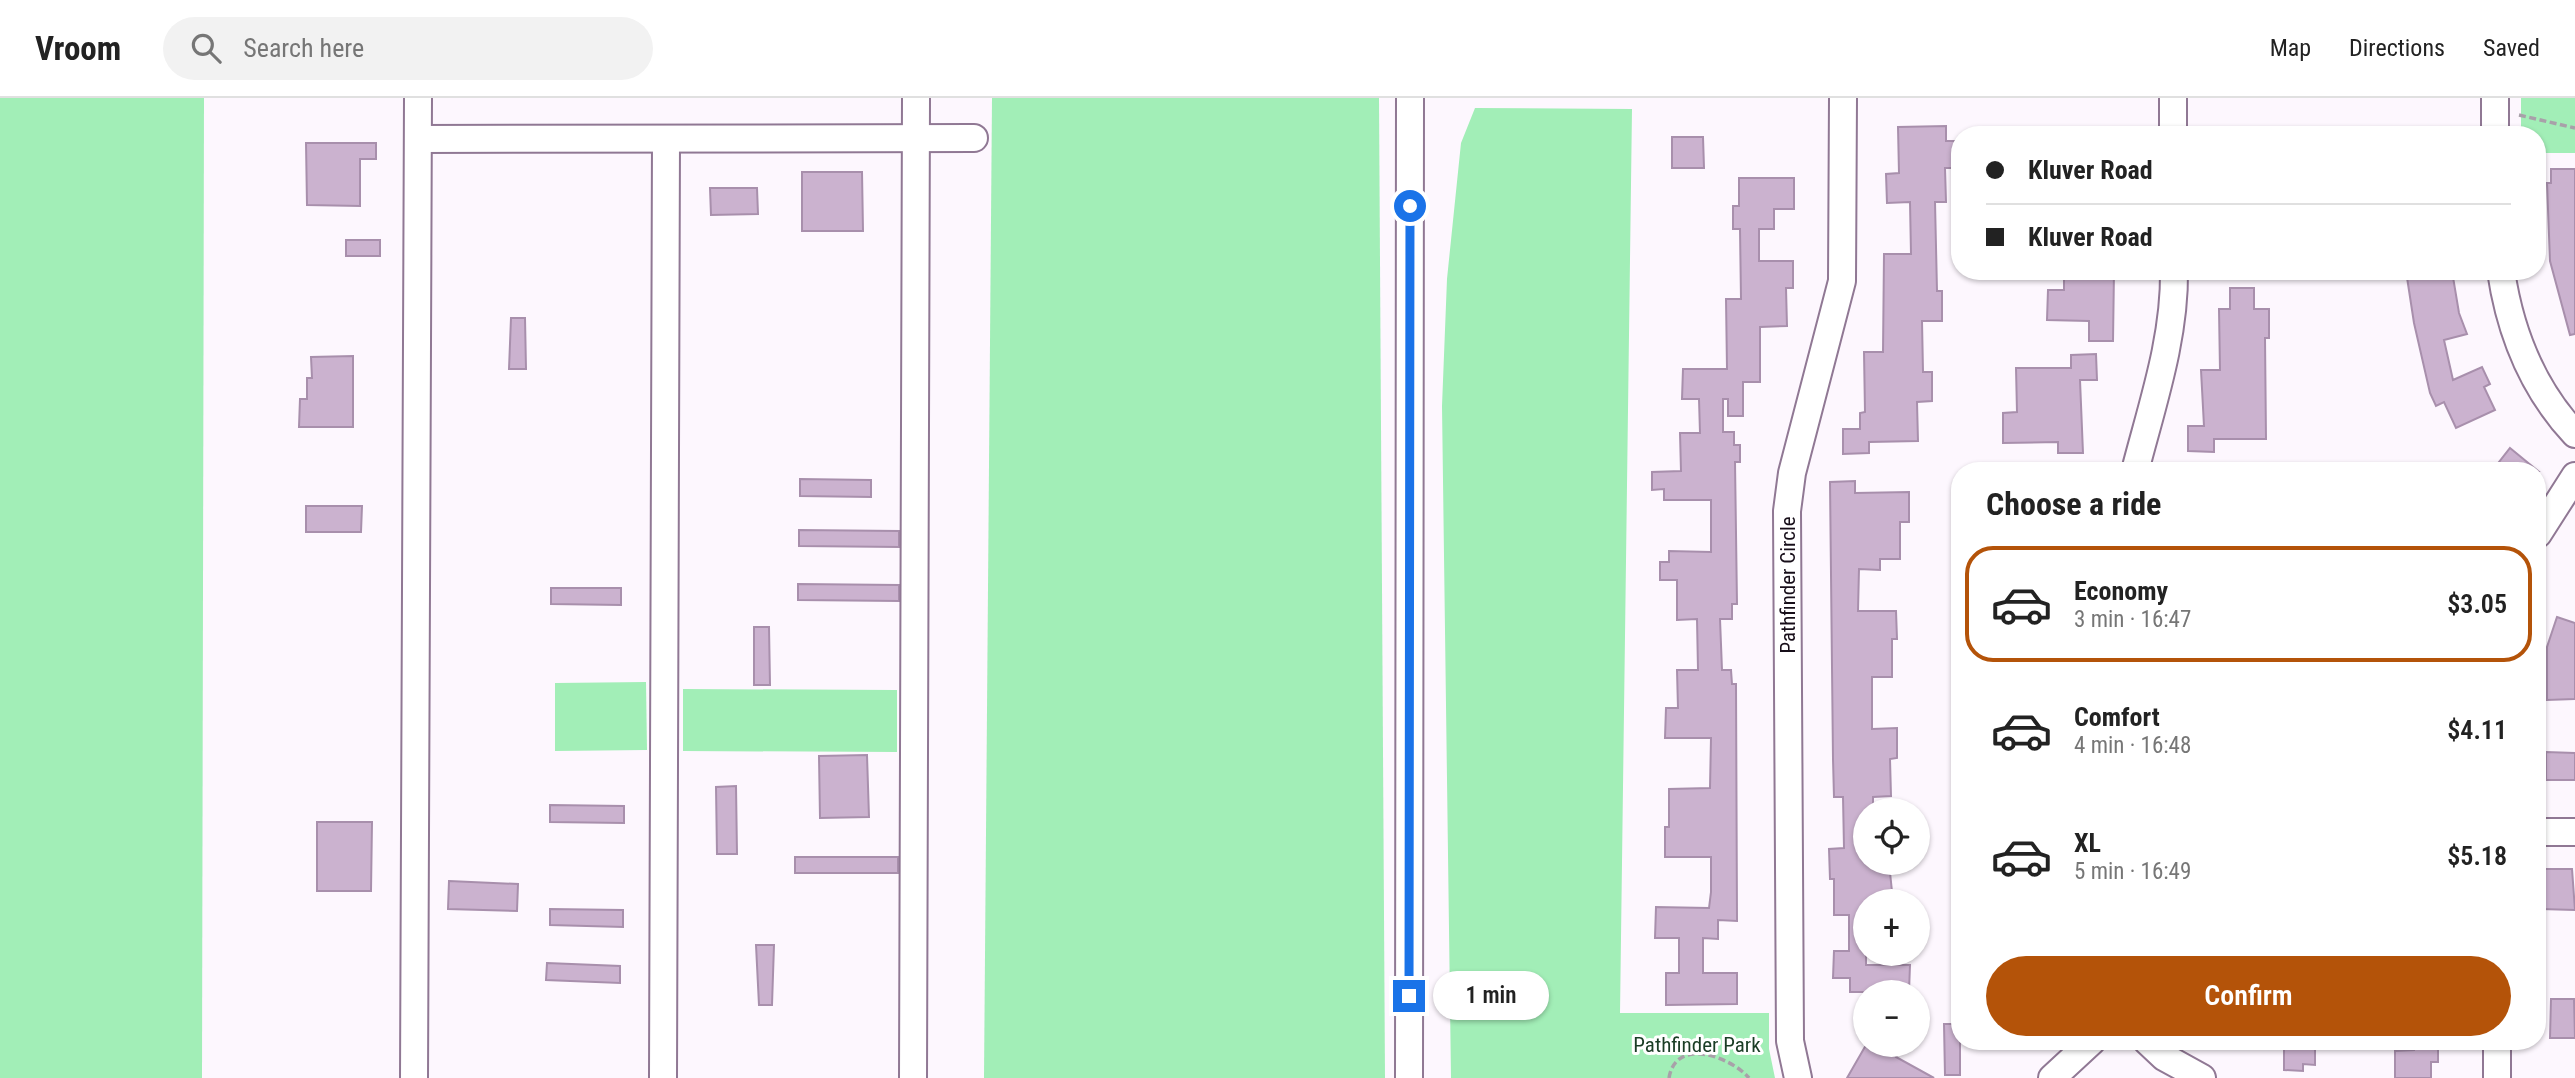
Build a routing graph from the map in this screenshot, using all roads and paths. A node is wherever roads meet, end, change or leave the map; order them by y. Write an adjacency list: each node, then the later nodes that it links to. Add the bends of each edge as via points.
1 (418, 98): 13 (street)
2 (916, 98): 11 (street)
3 (1410, 98): 29 (street)
4 (1843, 98): 32 (street, Pathfinder Circle, via 1842,281 1792,473 1787,511 1790,1041)
5 (2173, 98): 8 (street)
6 (2495, 98): 9 (street)
7 (2518, 115): 10 (path)
8 (2173, 126)
9 (2495, 126)
10 (2575, 128)
11 (917, 138): 12 (street); 14 (street); 28 (street)
12 (974, 138)
13 (418, 139): 14 (street); 26 (street)
14 (666, 139): 27 (street)
15 (2174, 280): 18 (street, via 2166,350)
16 (2503, 280): 17 (street, via 2521,353 2553,410)
17 (2575, 434)
18 (2137, 462)
19 (2575, 476): 20 (street)
20 (2546, 521)
21 (2546, 832): 22 (street)
22 (2575, 832)
23 (2082, 1050): 33 (street)
24 (2157, 1050): 34 (street)
25 (2497, 1050): 35 (street)
26 (414, 1078)
27 (663, 1078)
28 (913, 1078)
29 (1409, 1078)
30 (1669, 1078): 31 (path, via 1681,1060 1699,1054 1725,1059)
31 (1749, 1078)
32 (1798, 1078)
33 (2052, 1078)
34 (2202, 1078)
35 (2497, 1078)

